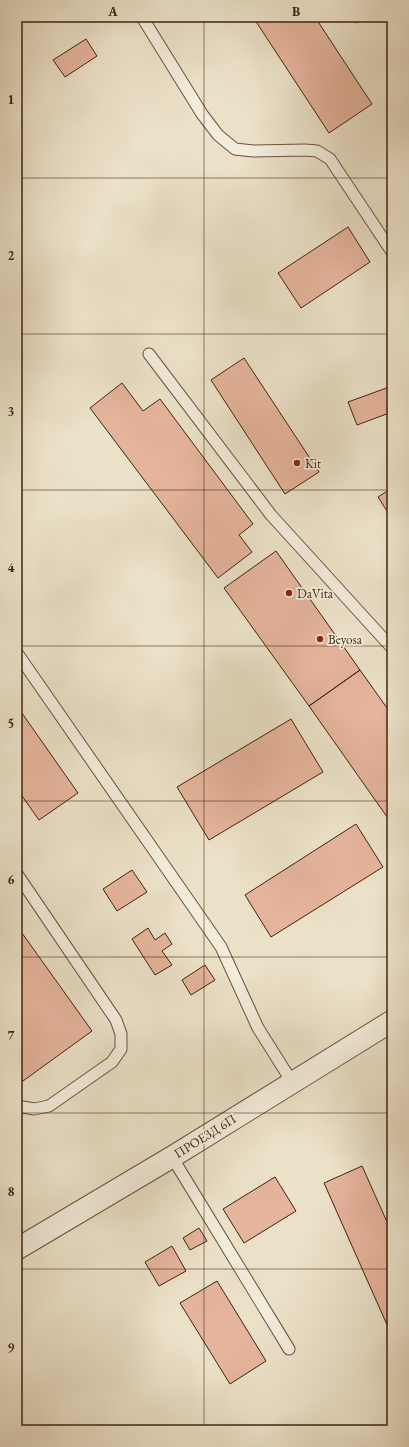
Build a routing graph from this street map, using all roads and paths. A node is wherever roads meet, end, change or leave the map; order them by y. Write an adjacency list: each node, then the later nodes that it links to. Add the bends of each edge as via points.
1 (142, 17): 2 (lane, via 202,114 218,135 235,149 317,151 330,159)
2 (392, 252)
3 (149, 354): 4 (lane, via 271,514)
4 (392, 648)
5 (17, 653): 8 (lane, via 221,947 258,1028)
6 (17, 874): 9 (lane, via 116,1020 121,1034 121,1049 112,1062 50,1106 34,1109)
7 (392, 1021): 8 (street, ПРОЕЗД 6П)
8 (292, 1082): 10 (street, ПРОЕЗД 6П)
9 (17, 1106)
10 (172, 1157): 11 (street, ПРОЕЗД 6П); 12 (lane)
11 (17, 1248)
12 (289, 1349)

